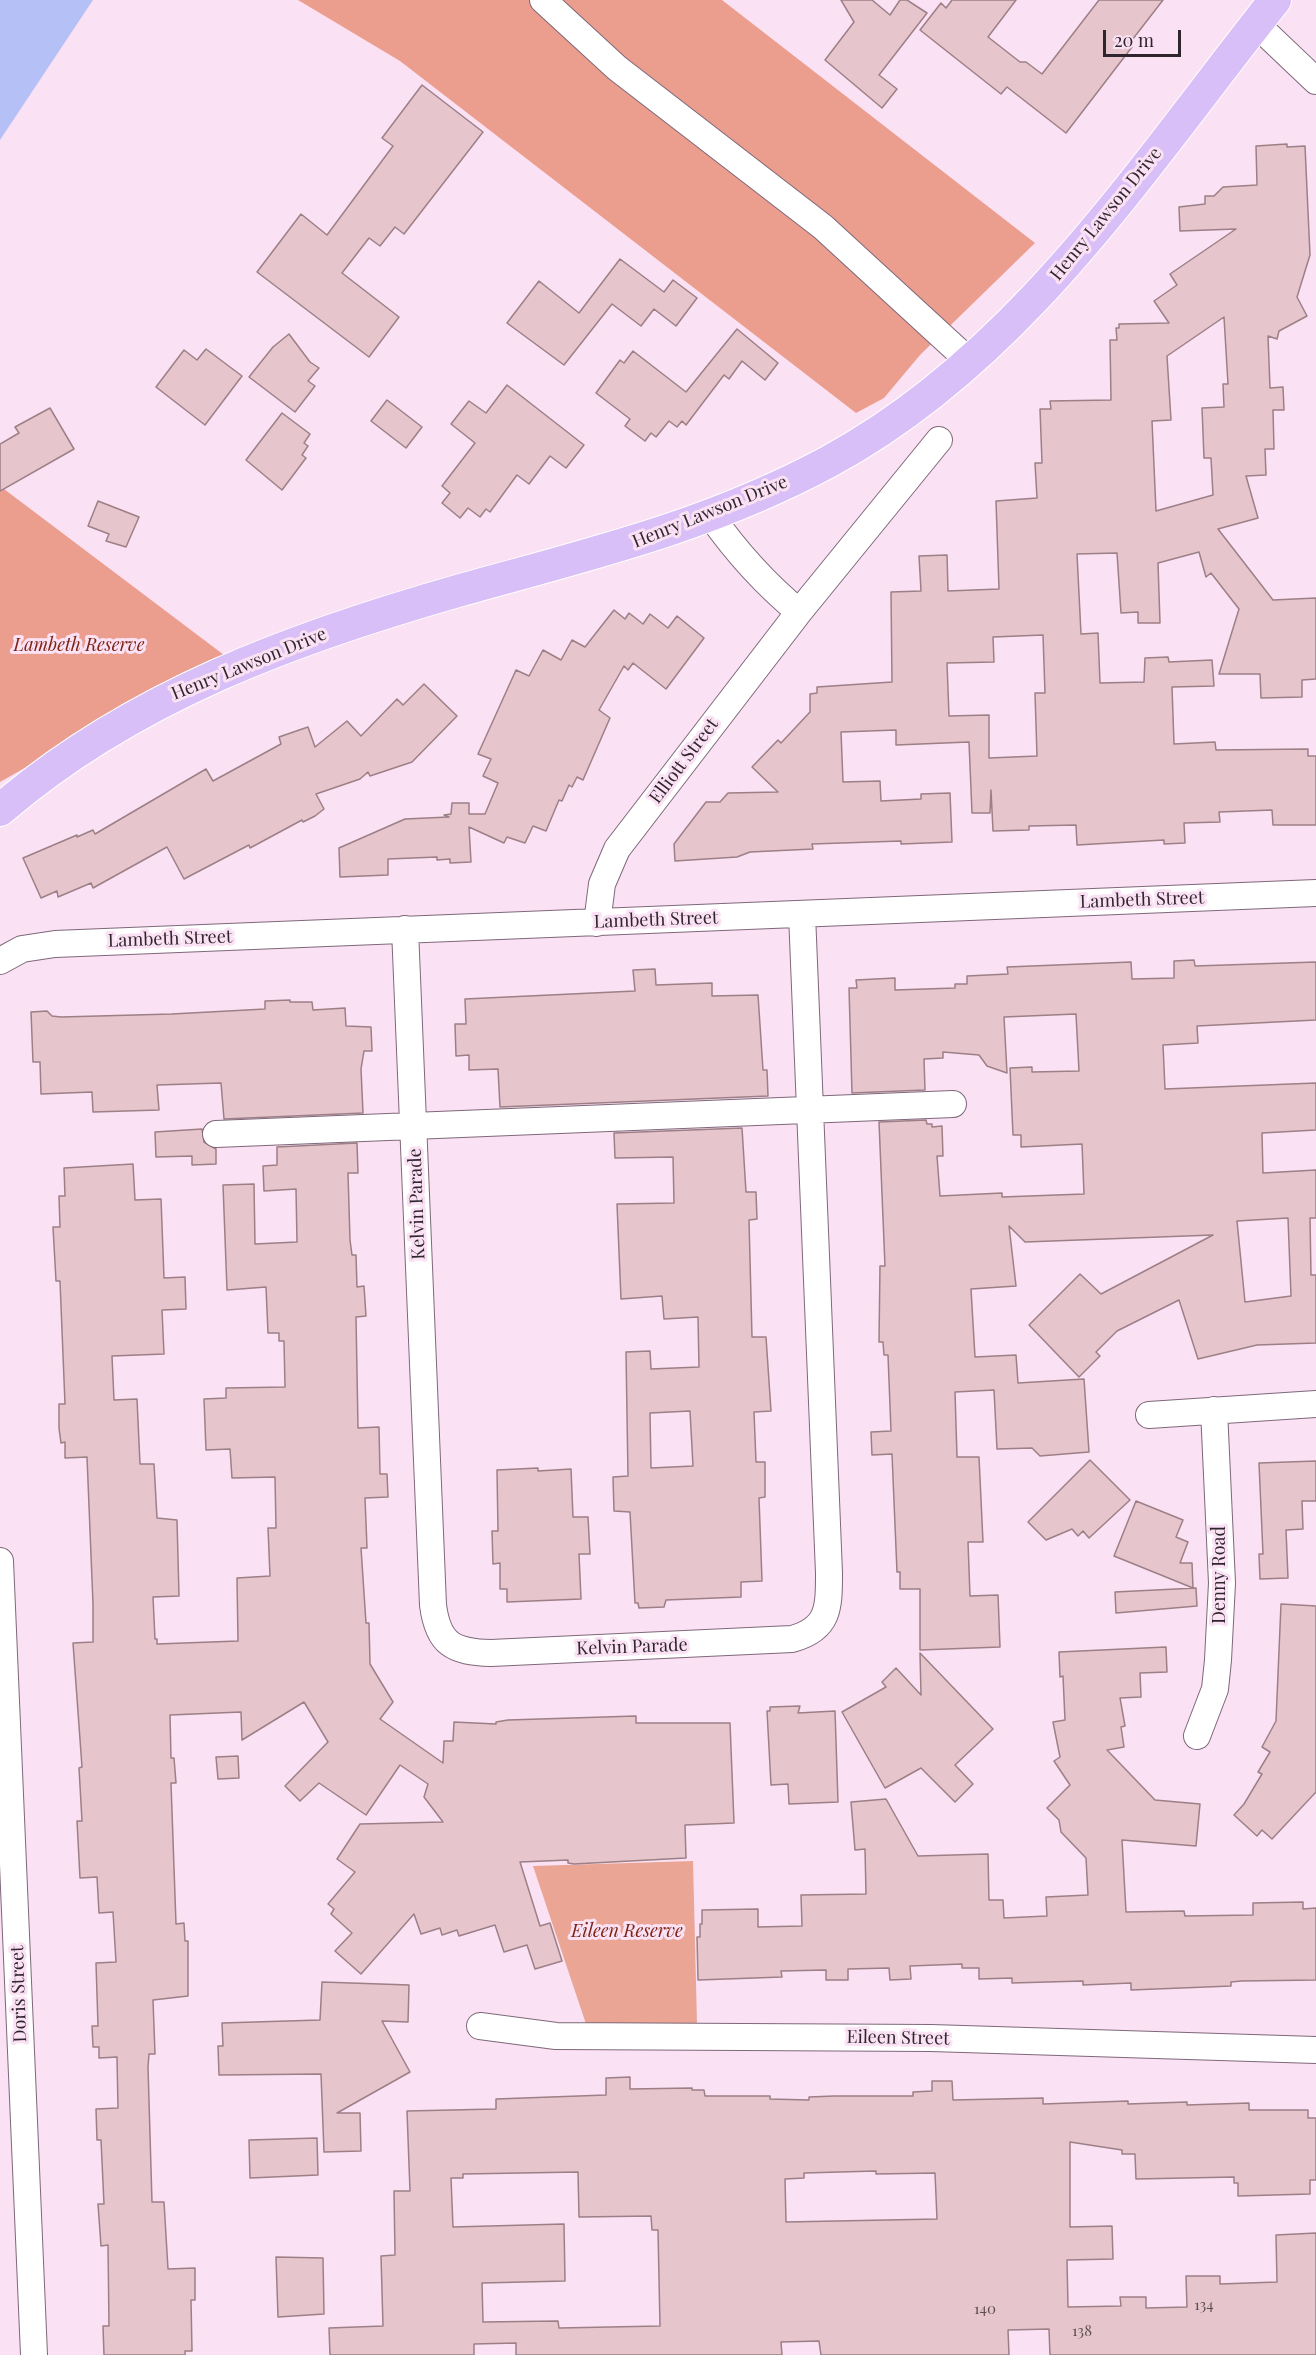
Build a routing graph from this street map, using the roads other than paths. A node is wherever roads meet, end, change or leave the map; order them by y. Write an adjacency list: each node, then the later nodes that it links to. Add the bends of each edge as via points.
1 (543, 0): 4 (street, via 617,68 823,227)
2 (1265, 12): 3 (street); 4 (main road, Henry Lawson Drive, via 1069,261)
3 (1316, 81)
4 (969, 361): 6 (main road, Henry Lawson Drive, via 925,400 865,441 782,485)
5 (939, 440): 7 (street, Elliott Street)
6 (711, 516): 7 (street, via 765,583); 8 (main road, Henry Lawson Drive, via 602,553 361,621 244,662 130,718 44,774)
7 (799, 612): 11 (street, Elliott Street, via 617,849 602,884)
8 (0, 810)
9 (1316, 893): 10 (street, Lambeth Street)
10 (802, 914): 11 (street, Lambeth Street); 15 (street, Kelvin Parade)
11 (597, 923): 12 (street, Lambeth Street)
12 (405, 928): 13 (street, Lambeth Street, via 55,944 22,949); 16 (street, Kelvin Parade)
13 (0, 961)
14 (953, 1104): 15 (street)
15 (810, 1110): 16 (street); 16 (street, Kelvin Parade, via 829,1573 826,1612 820,1626 808,1635 774,1641 515,1652 475,1653 458,1649 444,1640 436,1626)
16 (414, 1126): 17 (street)
17 (216, 1134)
18 (1316, 1404): 19 (street)
19 (1215, 1410): 20 (street); 22 (street, Denny Road, via 1221,1583 1218,1660 1215,1689)
20 (1149, 1415)
21 (0, 1561): 25 (street, Doris Street)
22 (1197, 1736)
23 (480, 2026): 24 (street, Eileen Street, via 556,2036 932,2038)
24 (1316, 2050)
25 (34, 2355)

